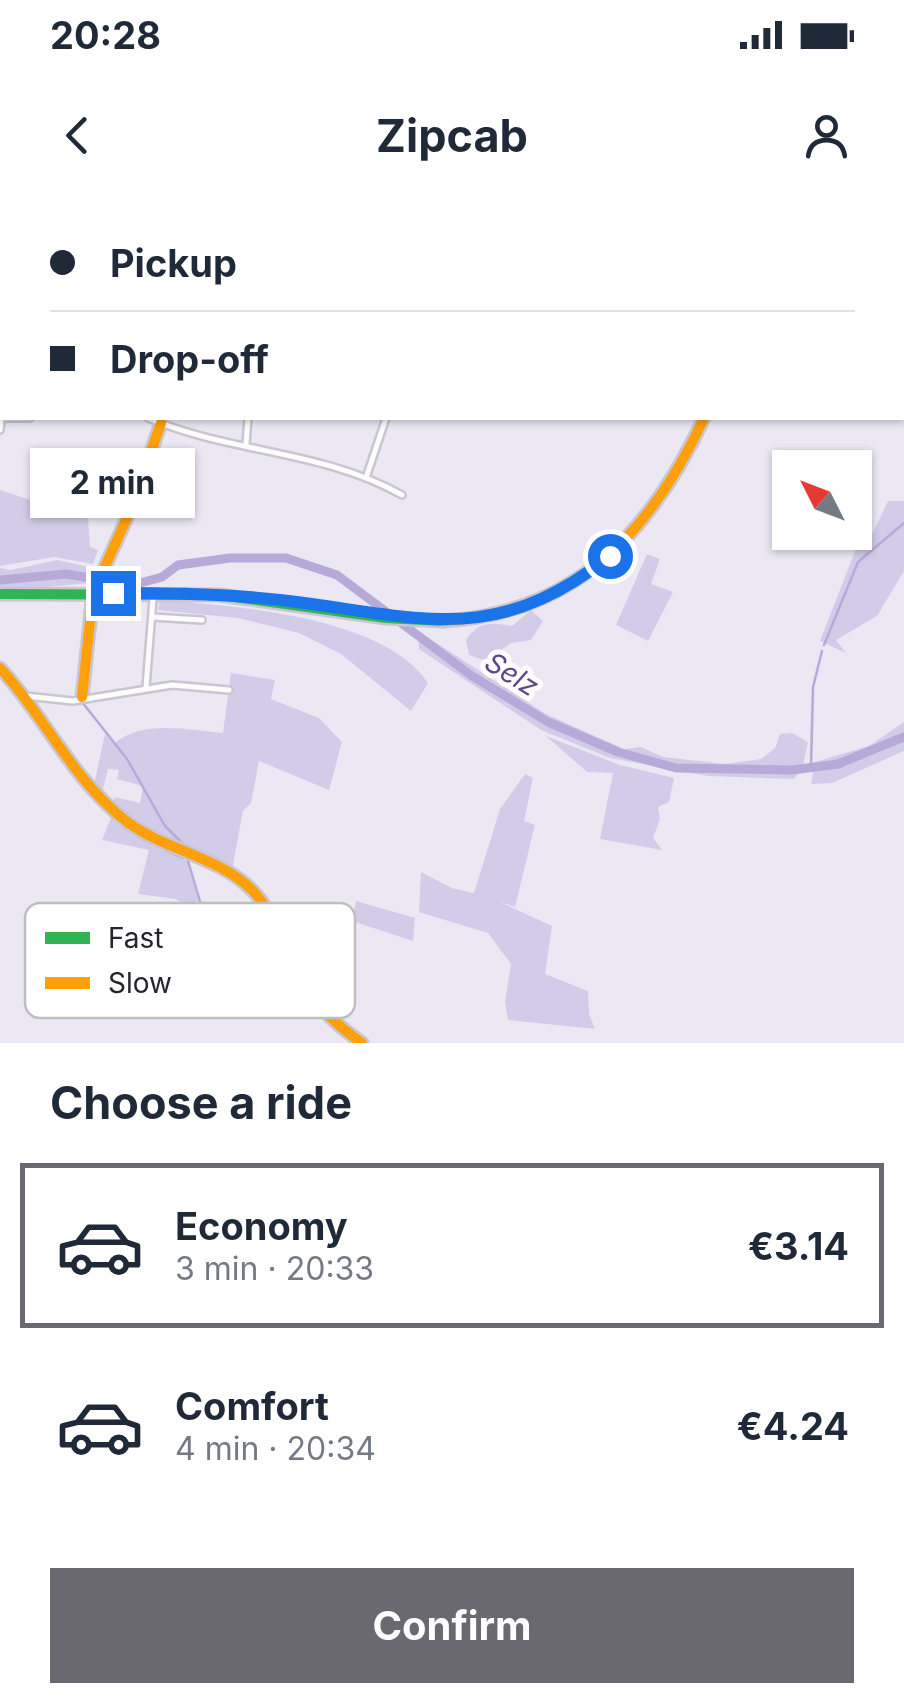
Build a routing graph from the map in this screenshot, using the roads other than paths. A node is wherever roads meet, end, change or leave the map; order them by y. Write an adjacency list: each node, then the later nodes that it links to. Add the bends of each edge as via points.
1 (153, 420): 5 (street)
2 (248, 420): 6 (street)
3 (385, 420): 7 (street)
4 (703, 420): 9 (street, via 650,518 599,566 509,612 452,622 398,619 218,595)
5 (160, 423): 6 (street); 9 (street)
6 (246, 444): 7 (street)
7 (367, 475): 8 (street)
8 (402, 495)
9 (95, 588): 10 (street); 18 (street)
10 (0, 594)
11 (153, 599): 12 (street)
12 (152, 618): 13 (street); 15 (street)
13 (202, 620)
14 (0, 668): 17 (street)
15 (146, 687): 16 (street); 18 (street)
16 (229, 690)
17 (25, 696): 18 (street, via 65,702); 19 (street, via 67,763 131,826 157,845 249,886)
18 (82, 697)
19 (262, 903)
20 (333, 1018): 21 (street)
21 (362, 1043)

